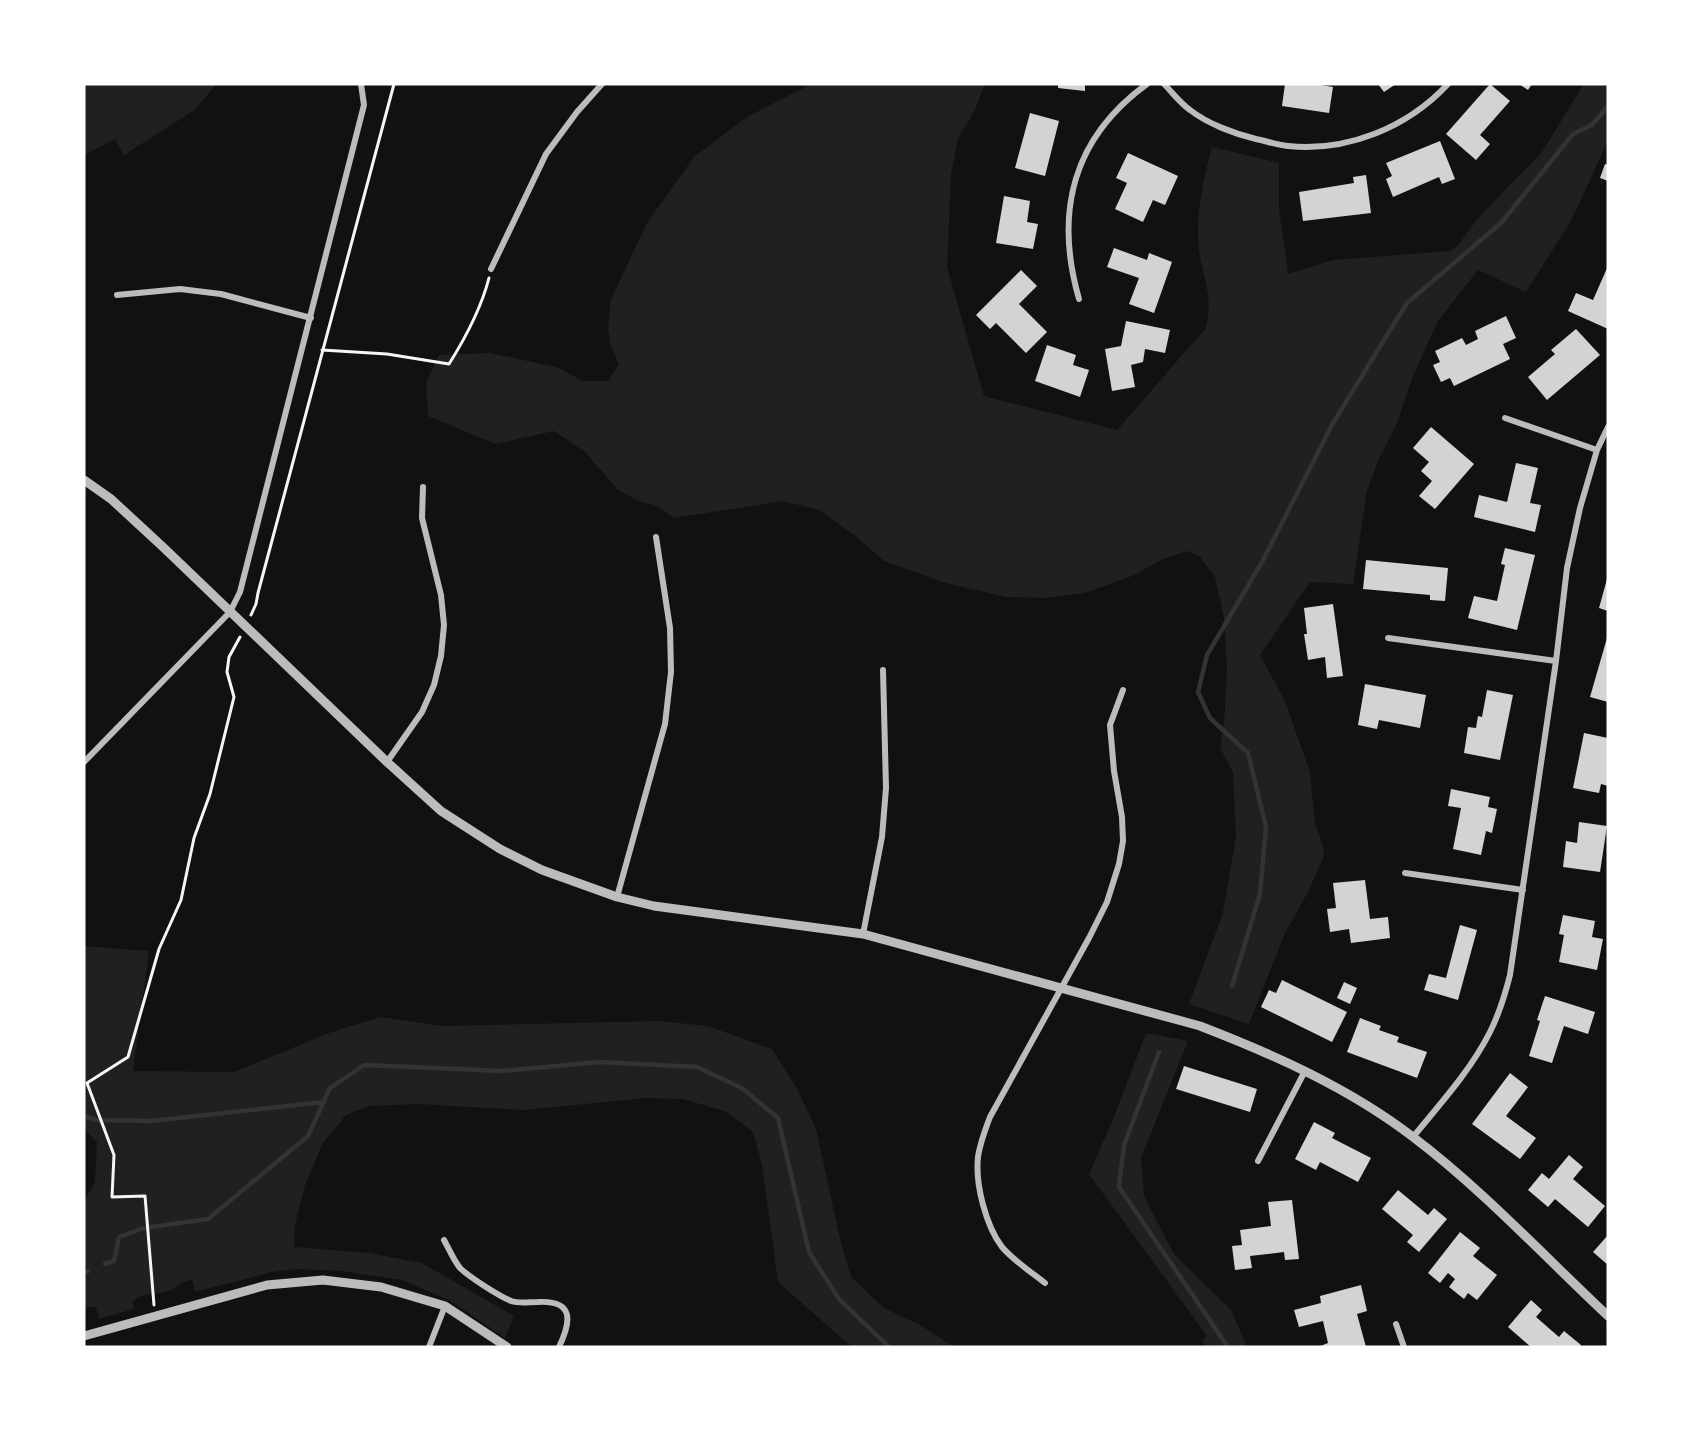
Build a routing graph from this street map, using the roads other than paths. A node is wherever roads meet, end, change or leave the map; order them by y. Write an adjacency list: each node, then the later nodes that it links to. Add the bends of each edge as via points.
1 (361, 84): 9 (street, via 364,105)
2 (602, 84): 6 (street, via 546,154)
3 (1147, 84): 8 (street, via 1113,113 1089,145 1075,179 1068,220)
4 (1164, 84): 5 (street, via 1190,111 1233,133 1287,146 1330,146 1375,135 1410,116)
5 (1448, 84)
6 (491, 269)
7 (117, 295): 9 (street, via 180,289 211,292)
8 (1078, 299)
9 (311, 318): 16 (street, via 240,592)
10 (1505, 418): 12 (street)
11 (1608, 428): 12 (street)
12 (1597, 450): 18 (street, via 1567,568)
13 (84, 480): 16 (street, via 111,499)
14 (423, 487): 22 (street, via 422,518 441,595 441,656 422,712)
15 (656, 537): 25 (street, via 669,628 671,672 667,713)
16 (230, 612): 21 (street); 22 (street)
17 (1388, 638): 18 (street)
18 (1557, 662): 24 (street)
19 (884, 670): 26 (street, via 886,788 882,837)
20 (1123, 690): 27 (street, via 1110,725 1122,817 1119,864 1107,902)
21 (84, 762)
22 (387, 762): 25 (street, via 441,811 500,849 542,870)
23 (1405, 873): 24 (street)
24 (1523, 890): 29 (street, via 1510,975 1489,1033 1470,1065)
25 (617, 897): 26 (street, via 692,913)
26 (862, 934): 27 (street)
27 (1062, 987): 28 (street, via 1200,1026); 32 (street, via 990,1117 978,1159 981,1196 1001,1245)
28 (1305, 1071): 29 (street, via 1362,1102); 30 (street)
29 (1413, 1137): 34 (street, via 1462,1177)
30 (1258, 1161)
31 (444, 1240): 39 (street, via 460,1267 504,1298 560,1305 569,1321)
32 (1045, 1283)
33 (445, 1306): 36 (street, via 381,1287 323,1280 267,1285); 37 (street); 38 (street)
34 (1608, 1316)
35 (1396, 1324): 40 (street)
36 (84, 1336)
37 (429, 1347)
38 (507, 1347)
39 (559, 1347)
40 (1404, 1347)

